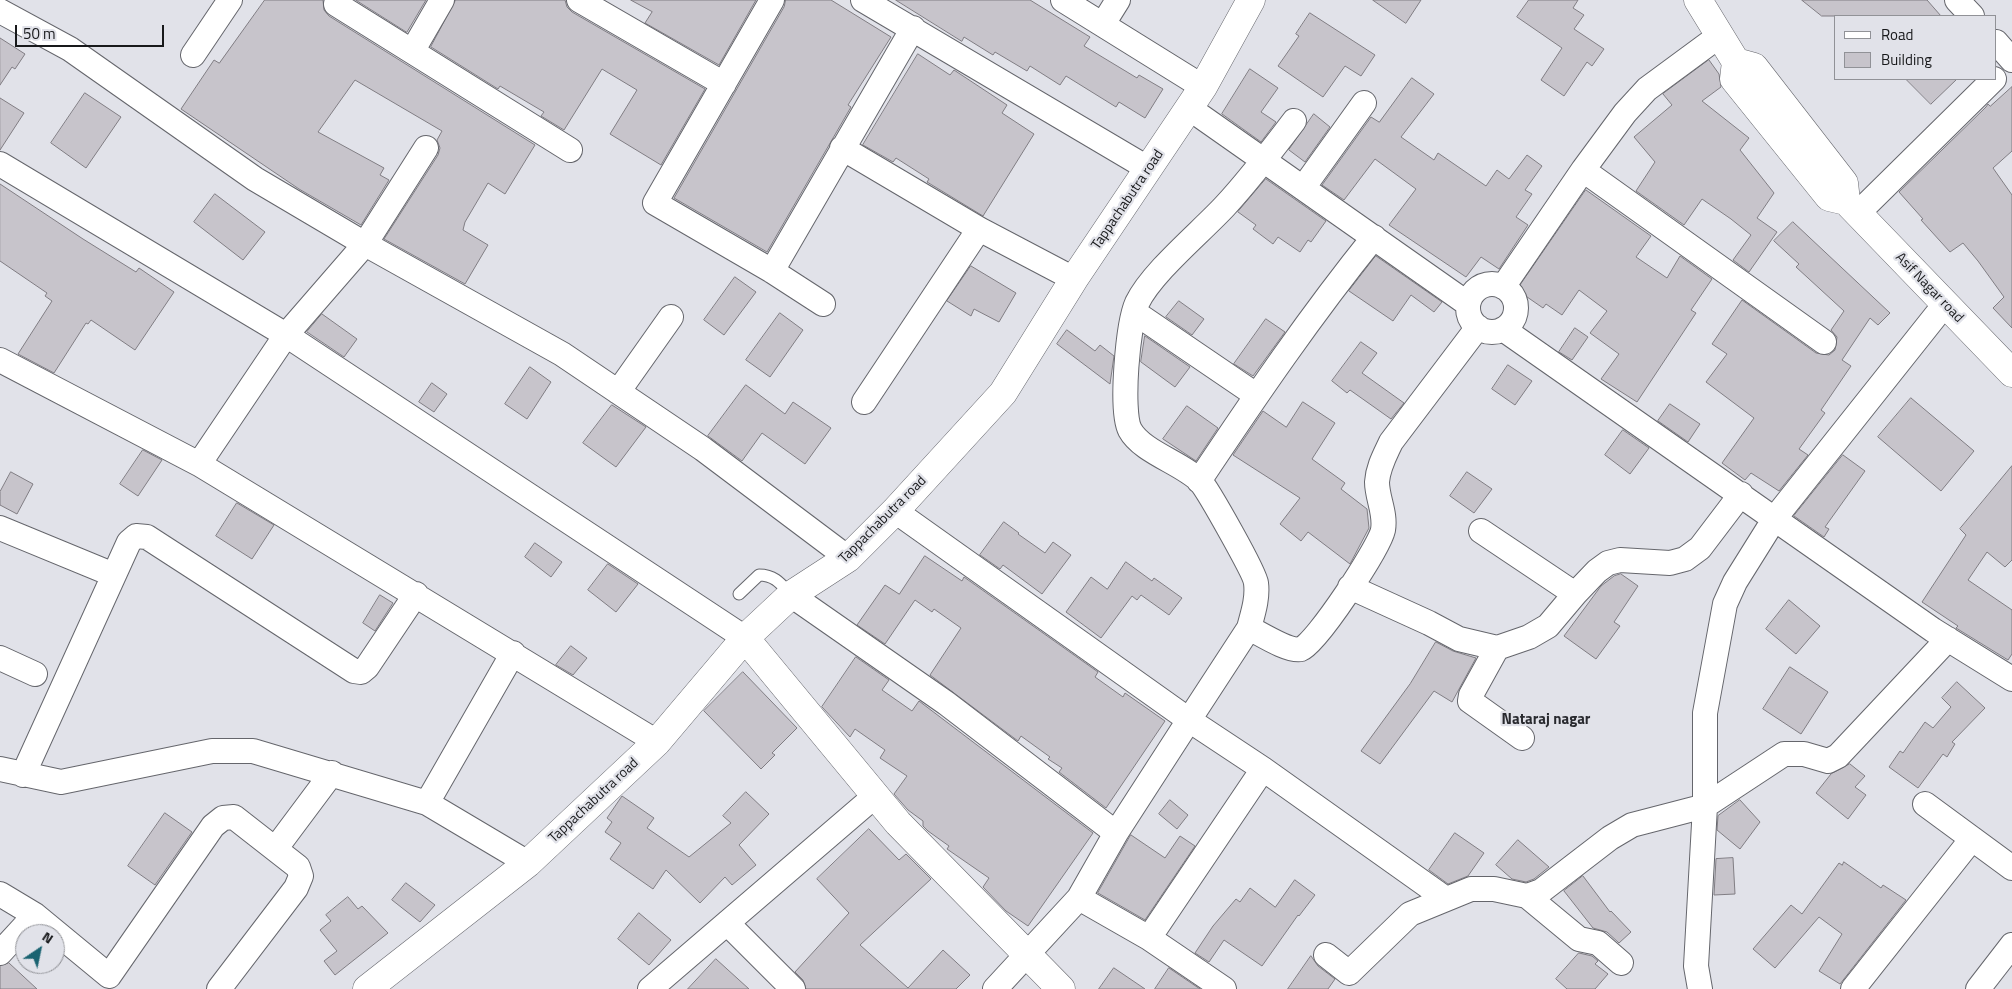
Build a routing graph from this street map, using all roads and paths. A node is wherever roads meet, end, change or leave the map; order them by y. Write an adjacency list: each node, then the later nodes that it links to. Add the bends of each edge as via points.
1 (230, 0): 19 (street)
2 (442, 0): 18 (street)
3 (579, 0): 23 (street)
4 (772, 0): 23 (street)
5 (863, 0): 15 (street)
6 (1063, 0): 14 (street)
7 (1118, 0): 14 (street)
8 (1251, 0): 24 (main road, Tappachabutra road)
9 (1698, 0): 16 (main road)
10 (1957, 0): 13 (street)
11 (336, 4): 18 (street)
12 (0, 11): 38 (street, via 70,49 255,179)
13 (1971, 15)
14 (1103, 24): 24 (street)
15 (913, 28): 28 (street); 32 (street)
16 (1719, 36): 33 (street, via 1647,89); 35 (main road, via 1736,62 1754,67 1844,183)
17 (1997, 43): 20 (street)
18 (413, 50): 29 (street)
19 (193, 55)
20 (2012, 60): 21 (street)
21 (1997, 76)
22 (1993, 80): 35 (street)
23 (724, 84): 39 (street, via 655,203)
24 (1196, 97): 30 (street); 32 (main road, Tappachabutra road)
25 (1364, 103): 34 (street)
26 (1294, 121): 30 (street)
27 (426, 148): 38 (street)
28 (842, 148): 36 (street); 39 (street)
29 (570, 150)
30 (1265, 160): 34 (street); 45 (street, via 1145,290)
31 (0, 164): 49 (street)
32 (1149, 169): 40 (main road, Tappachabutra road)
33 (1583, 170): 41 (street); 50 (street)
34 (1304, 188): 37 (street)
35 (1852, 208): 44 (main road, Asif Nagar road)
36 (979, 229): 40 (street); 55 (street)
37 (1374, 237): 43 (street); 54 (street, via 1323,300)
38 (365, 244): 49 (street); 53 (street, via 562,354)
39 (772, 271): 42 (street)
40 (1074, 279): 59 (main road, Tappachabutra road, via 1003,393)
41 (1502, 287): 43 (street, via 1496,284 1481,286); 48 (street, via 1512,295 1516,308 1512,320)
42 (823, 304)
43 (1468, 304): 47 (street, via 1470,316)
44 (1945, 304): 52 (main road, Asif Nagar road); 60 (street)
45 (1134, 312): 54 (street); 57 (street, via 1125,399 1126,420 1131,432 1144,443)
46 (672, 317): 53 (street)
47 (1478, 327): 48 (street, via 1490,332); 65 (street, via 1391,442 1381,463 1377,482 1384,519 1382,532)
48 (1503, 329): 58 (street)
49 (286, 335): 56 (street); 71 (street)
50 (1824, 342)
51 (0, 360): 56 (street)
52 (2012, 373)
53 (618, 392): 63 (street, via 703,449)
54 (1256, 395): 57 (street)
55 (864, 402)
56 (199, 464): 66 (street)
57 (1200, 481): 70 (street, via 1256,582 1255,606)
58 (1741, 494): 60 (street); 68 (street, via 1700,548 1686,559 1670,563 1620,560 1608,563)
59 (895, 511): 63 (main road, Tappachabutra road); 78 (street)
60 (1775, 518): 72 (street); 88 (street, via 1735,582 1720,623 1705,712)
61 (0, 528): 64 (street)
62 (1481, 531): 68 (street)
63 (848, 558): 69 (main road, Tappachabutra road)
64 (114, 575): 66 (street, via 129,542 136,536 147,537 354,671 361,672); 84 (street)
65 (1350, 587): 70 (street, via 1311,643 1300,649 1289,648); 73 (street, via 1459,639)
66 (416, 594): 74 (street)
67 (738, 594): 69 (lane, via 759,575 768,575)
68 (1575, 594): 73 (street, via 1548,626 1529,637)
69 (791, 595): 71 (main road, Tappachabutra road); 89 (street, via 946,703)
70 (1249, 628): 78 (street)
71 (745, 638): 80 (main road, Tappachabutra road); 85 (main road)
72 (1948, 640): 77 (street); 88 (street, via 1838,756 1828,761 1804,754 1784,754)
73 (1496, 648): 79 (street, via 1470,701)
74 (513, 653): 80 (street); 86 (street)
75 (0, 658): 76 (street)
76 (35, 674)
77 (2012, 679)
78 (1190, 720): 82 (street); 89 (street)
79 (1522, 738)
80 (658, 742): 92 (main road, Tappachabutra road)
81 (0, 769): 84 (street)
82 (1263, 769): 97 (street); 100 (street)
83 (332, 773): 84 (street, via 253,751 212,751 61,782); 86 (street); 91 (street)
84 (23, 775)
85 (875, 796): 99 (street); 103 (main road)
86 (426, 802): 92 (street)
87 (1925, 804): 90 (street)
88 (1705, 806): 95 (street, via 1632,825 1541,891); 116 (street, via 1696,966)
89 (1116, 833): 96 (street)
90 (1971, 840): 93 (street); 117 (street)
91 (276, 848): 108 (street, via 234,817 223,818 213,826); 109 (street, via 298,867 301,876 296,888)
92 (528, 863): 110 (main road, Tappachabutra road)
93 (2012, 868)
94 (0, 894): 98 (street)
95 (1527, 896): 97 (street, via 1494,888 1471,889); 105 (street, via 1579,939 1598,943)
96 (1078, 898): 100 (street); 103 (street)
97 (1446, 899): 107 (street, via 1410,914)
98 (34, 915): 102 (street); 108 (street)
99 (728, 924): 111 (street); 112 (street)
100 (1149, 938): 115 (street)
101 (2012, 945): 106 (street)
102 (0, 953)
103 (1026, 955): 113 (street); 114 (main road)
104 (1326, 955): 107 (street)
105 (1621, 964)
106 (2003, 973): 118 (street)
107 (1344, 981)
108 (116, 983)
109 (219, 989)
110 (367, 989)
111 (650, 989)
112 (793, 989)
113 (995, 989)
114 (1061, 989)
115 (1224, 989)
116 (1700, 989)
117 (1853, 989)
118 (1978, 989)

